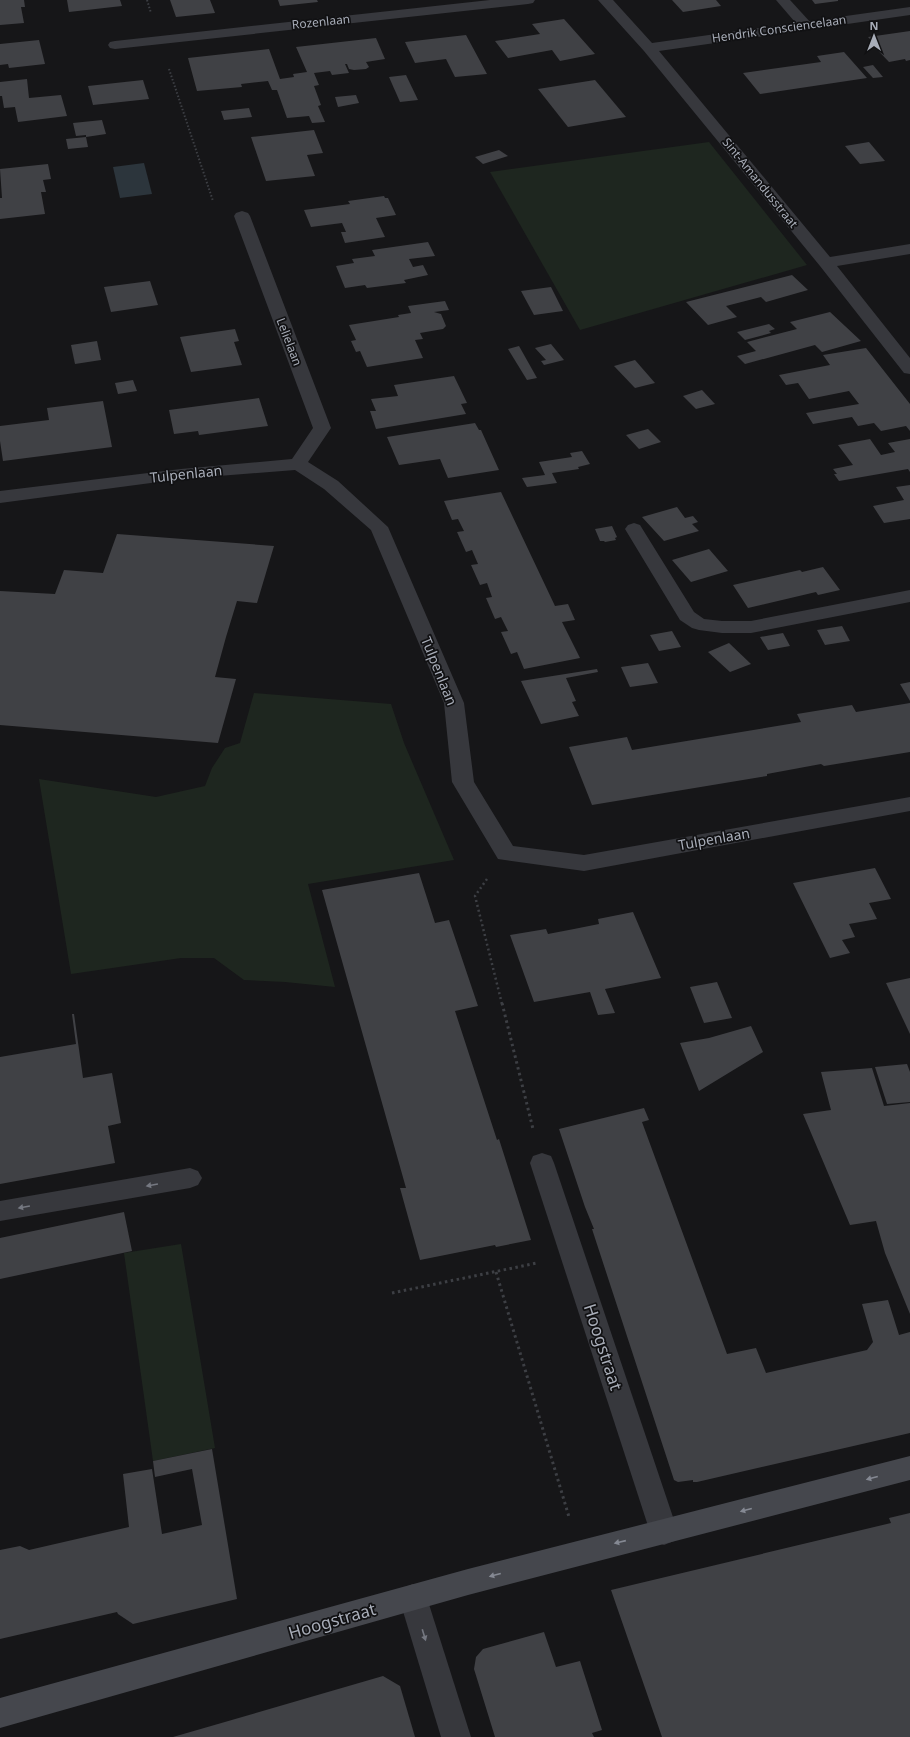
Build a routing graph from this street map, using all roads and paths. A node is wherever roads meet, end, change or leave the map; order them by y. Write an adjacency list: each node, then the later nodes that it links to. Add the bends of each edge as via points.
1 (528, 0): 6 (street, Rozenlaan)
2 (605, 0): 8 (street, Sint-Amandusstraat)
3 (783, 0): 5 (lane)
4 (910, 11): 5 (street, Hendrik Consciencelaan)
5 (806, 26): 8 (street, Hendrik Consciencelaan)
6 (159, 40): 7 (street, Rozenlaan); 9 (path, via 216,210)
7 (115, 45)
8 (649, 48): 11 (street, Sint-Amandusstraat)
9 (242, 216): 13 (street, Lelielaan, via 322,428)
10 (910, 249): 11 (street)
11 (826, 263): 12 (street, Sint-Amandusstraat)
12 (910, 369)
13 (298, 464): 14 (street, Tulpenlaan, via 181,474); 18 (street, Tulpenlaan, via 331,485 379,527 454,703 463,782)
14 (0, 497)
15 (634, 528): 16 (lane, via 688,616 699,624 751,627)
16 (910, 596)
17 (910, 804): 18 (street, Tulpenlaan, via 584,862)
18 (506, 853): 19 (path, via 476,896)
19 (542, 1163): 22 (street, Hoogstraat)
20 (190, 1178): 21 (lane, one-way to 21)
21 (0, 1211)
22 (573, 1256): 23 (path); 26 (street, Hoogstraat)
23 (496, 1272): 24 (path); 27 (path)
24 (392, 1294)
25 (910, 1468): 26 (street, Hoogstraat, one-way to 26)
26 (664, 1532): 27 (street, Hoogstraat, one-way to 27)
27 (580, 1552): 28 (street, Hoogstraat, one-way to 28)
28 (413, 1598): 29 (street, Hoogstraat); 30 (street, one-way to 30)
29 (0, 1713)
30 (456, 1737)

